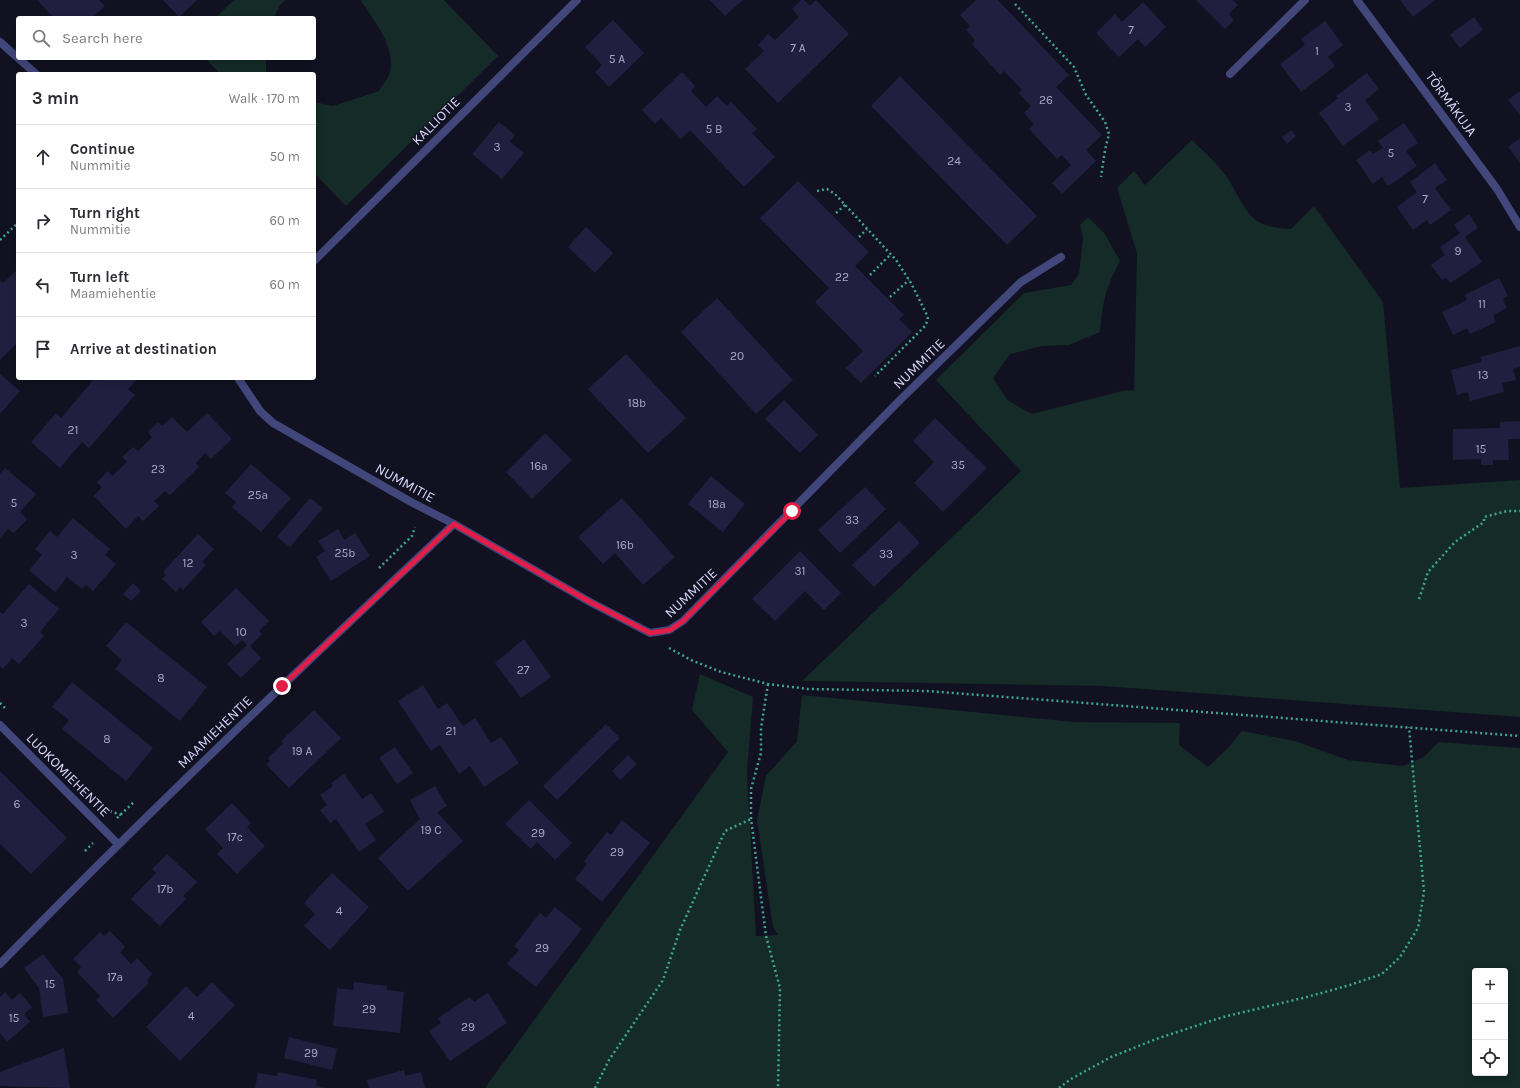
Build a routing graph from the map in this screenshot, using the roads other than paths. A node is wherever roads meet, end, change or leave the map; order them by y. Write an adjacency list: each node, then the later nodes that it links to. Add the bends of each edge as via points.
1 (577, 0): 11 (street, KALLIOTIE)
2 (1306, 0): 8 (street)
3 (1357, 0): 9 (street, TÖRMÄKUJA, via 1497,189)
4 (0, 42): 5 (street)
5 (16, 56)
6 (20, 60): 7 (street)
7 (34, 72)
8 (1230, 74)
9 (1520, 227)
10 (1061, 257): 13 (street, NUMMITIE, via 1021,282 900,400 683,621 670,630 650,633 590,602)
11 (316, 259)
12 (239, 380): 13 (street, NUMMITIE, via 260,411 273,423)
13 (454, 524): 15 (street, MAAMIEHENTIE)
14 (0, 725): 15 (street, LUOKOMIEHENTIE)
15 (118, 844): 16 (street, MAAMIEHENTIE)
16 (0, 964)

